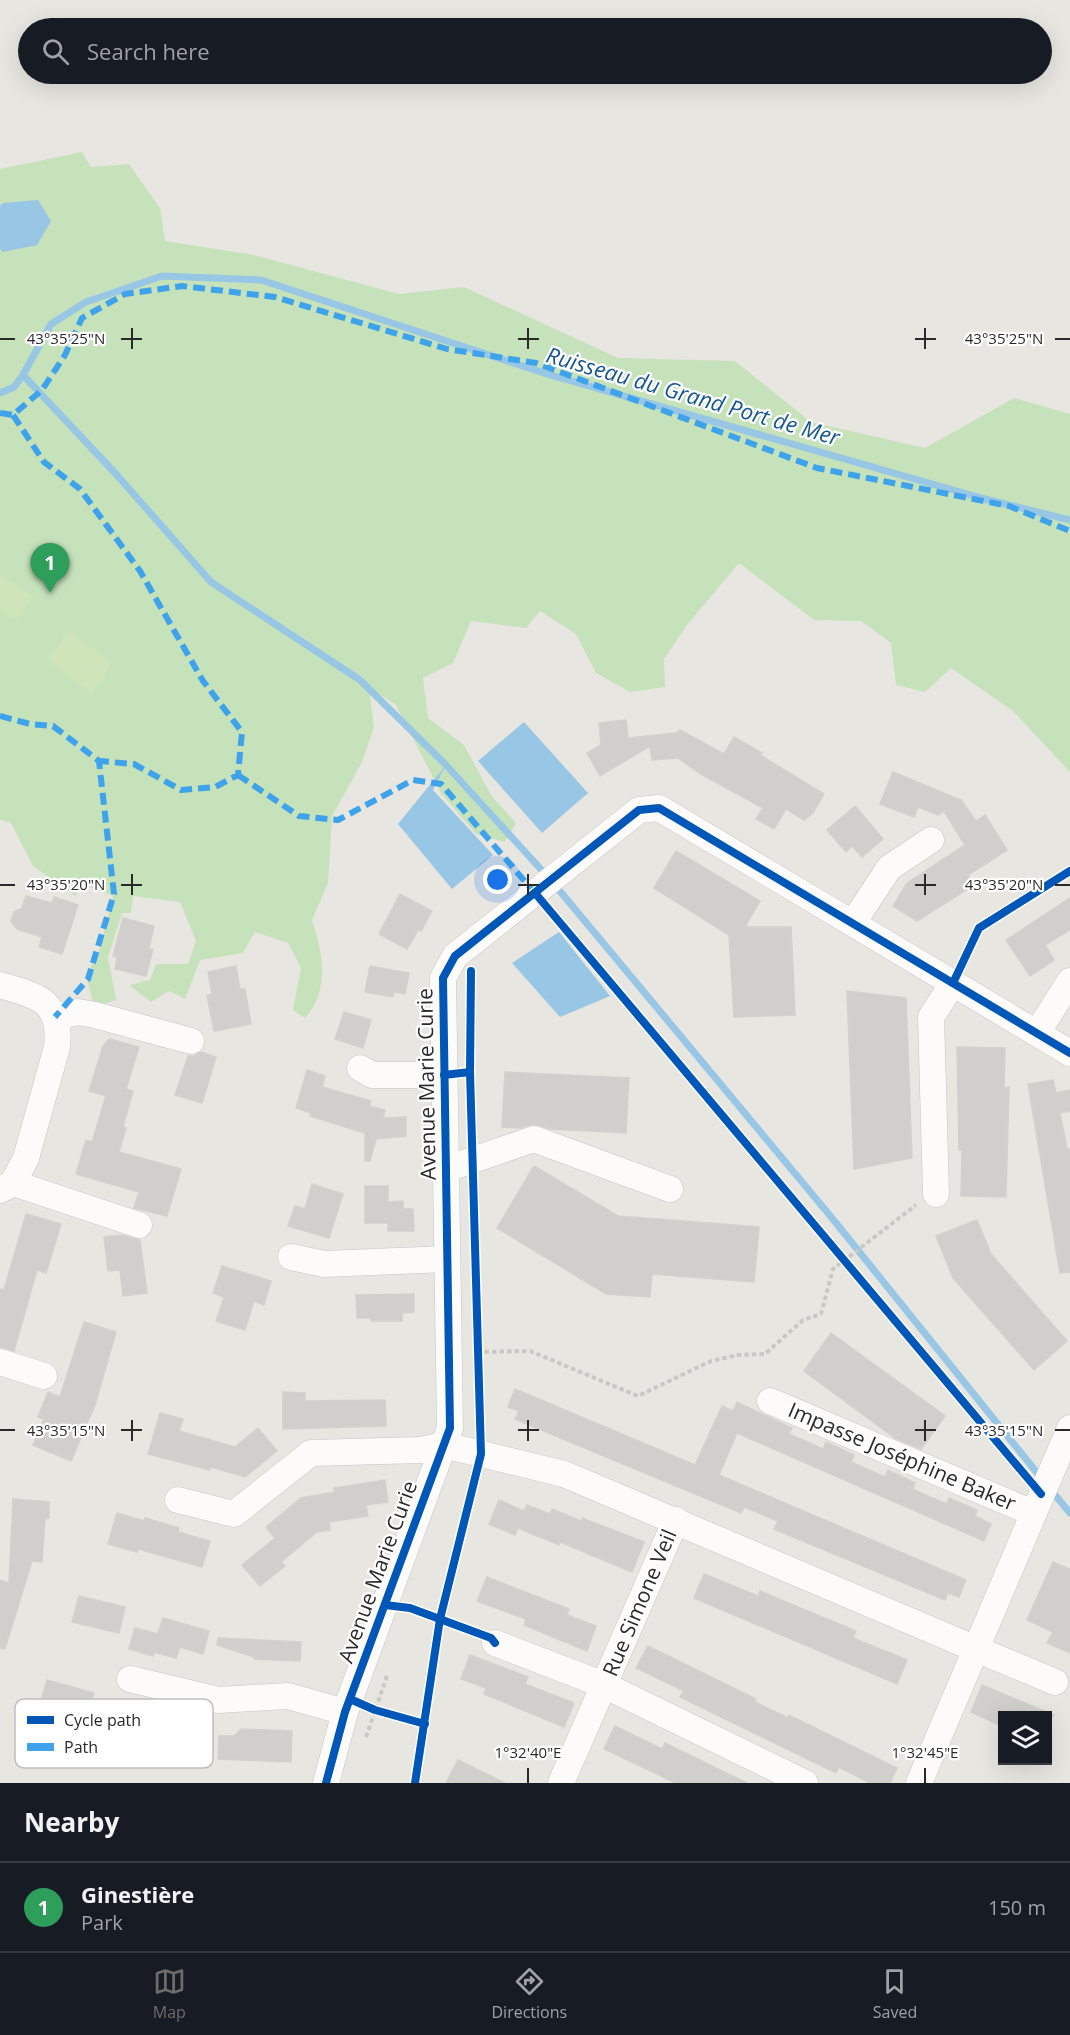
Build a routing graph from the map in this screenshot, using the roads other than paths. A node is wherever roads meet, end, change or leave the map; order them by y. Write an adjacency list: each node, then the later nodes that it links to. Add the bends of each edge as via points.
1 (931, 840): 2 (street, via 889,868)
2 (853, 923): 4 (street, Avenue Marie Curie); 11 (street, Avenue Marie Curie, via 659,807 639,810 455,956 443,978)
3 (1070, 981): 7 (street)
4 (953, 983): 7 (street, Avenue Marie Curie); 15 (street, via 931,1017)
5 (0, 984): 6 (street, via 35,995)
6 (55, 1017): 8 (street, via 78,1012 95,1015); 13 (street, via 59,1030 57,1047 26,1158)
7 (1037, 1033): 9 (street, Avenue Marie Curie)
8 (191, 1041)
9 (1070, 1053)
10 (360, 1068): 11 (street, via 372,1076)
11 (444, 1076): 12 (street, Avenue Marie Curie)
12 (446, 1169): 14 (street, via 534,1139); 18 (street, Avenue Marie Curie)
13 (6, 1186): 16 (street)
14 (670, 1189)
15 (936, 1194)
16 (139, 1225)
17 (291, 1257): 18 (street, via 324,1264)
18 (447, 1259): 23 (street, Avenue Marie Curie, via 450,1428)
19 (0, 1362): 20 (street)
20 (44, 1376)
21 (770, 1401): 25 (street, Impasse Joséphine Baker)
22 (1070, 1428): 25 (street)
23 (444, 1445): 24 (street, via 420,1450 311,1453 234,1514); 26 (street, via 556,1472); 32 (street, Avenue Marie Curie)
24 (178, 1500)
25 (1039, 1500): 28 (street)
26 (676, 1520): 28 (street); 31 (street, Rue Simone Veil)
27 (495, 1643): 31 (street, Rue Simone Veil)
28 (976, 1649): 30 (street); 36 (street)
29 (130, 1679): 32 (street, via 218,1700 288,1696)
30 (1055, 1682)
31 (604, 1685): 34 (street, Rue Simone Veil); 35 (street)
32 (347, 1706): 33 (street, Avenue Marie Curie)
33 (326, 1783)
34 (561, 1783)
35 (805, 1783)
36 (919, 1783)

